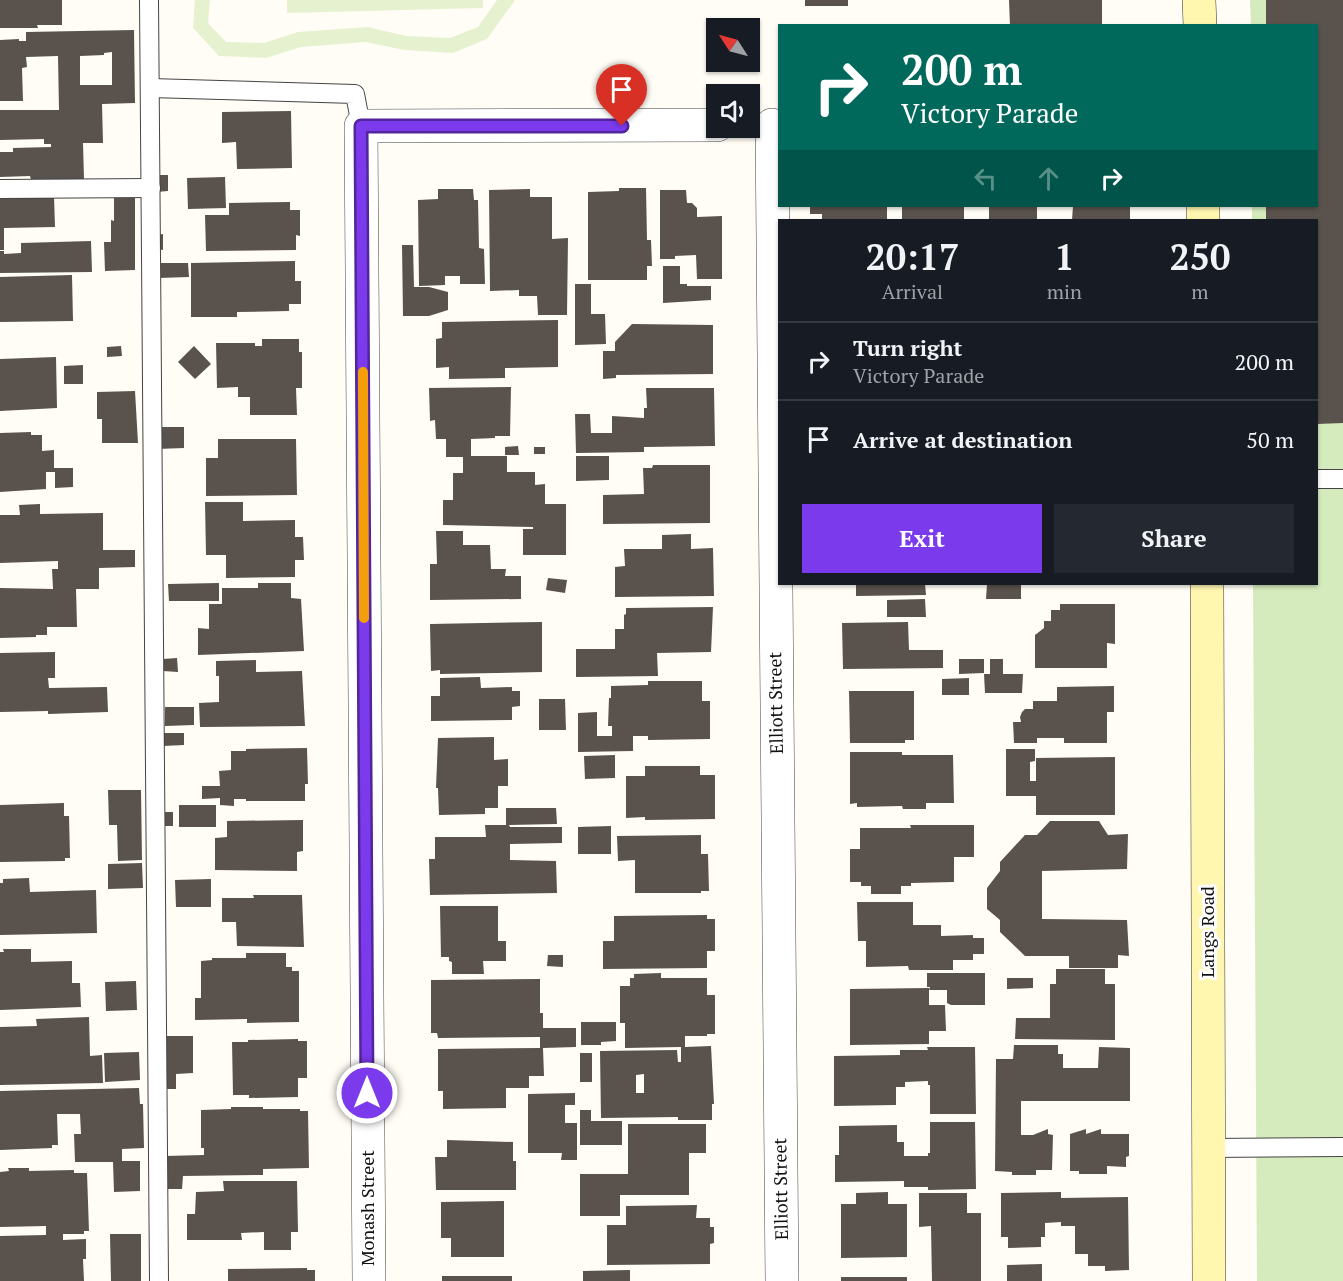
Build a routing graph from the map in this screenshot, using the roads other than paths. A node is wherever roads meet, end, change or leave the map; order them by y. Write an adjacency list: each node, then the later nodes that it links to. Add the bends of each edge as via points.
1 (149, 0): 4 (lane)
2 (1199, 0): 3 (main road)
3 (1200, 24)
4 (150, 88): 7 (lane, via 355,94); 8 (lane)
5 (706, 125): 7 (street)
6 (768, 125): 17 (street, Elliott Street)
7 (361, 126): 16 (street, Monash Street)
8 (151, 188): 9 (lane); 15 (lane)
9 (0, 189)
10 (1318, 479): 11 (lane)
11 (1343, 479)
12 (1207, 585): 14 (main road, Langs Road)
13 (1343, 1147): 14 (lane)
14 (1209, 1148): 18 (main road, Langs Road)
15 (159, 1281)
16 (369, 1281)
17 (782, 1281)
18 (1209, 1281)

